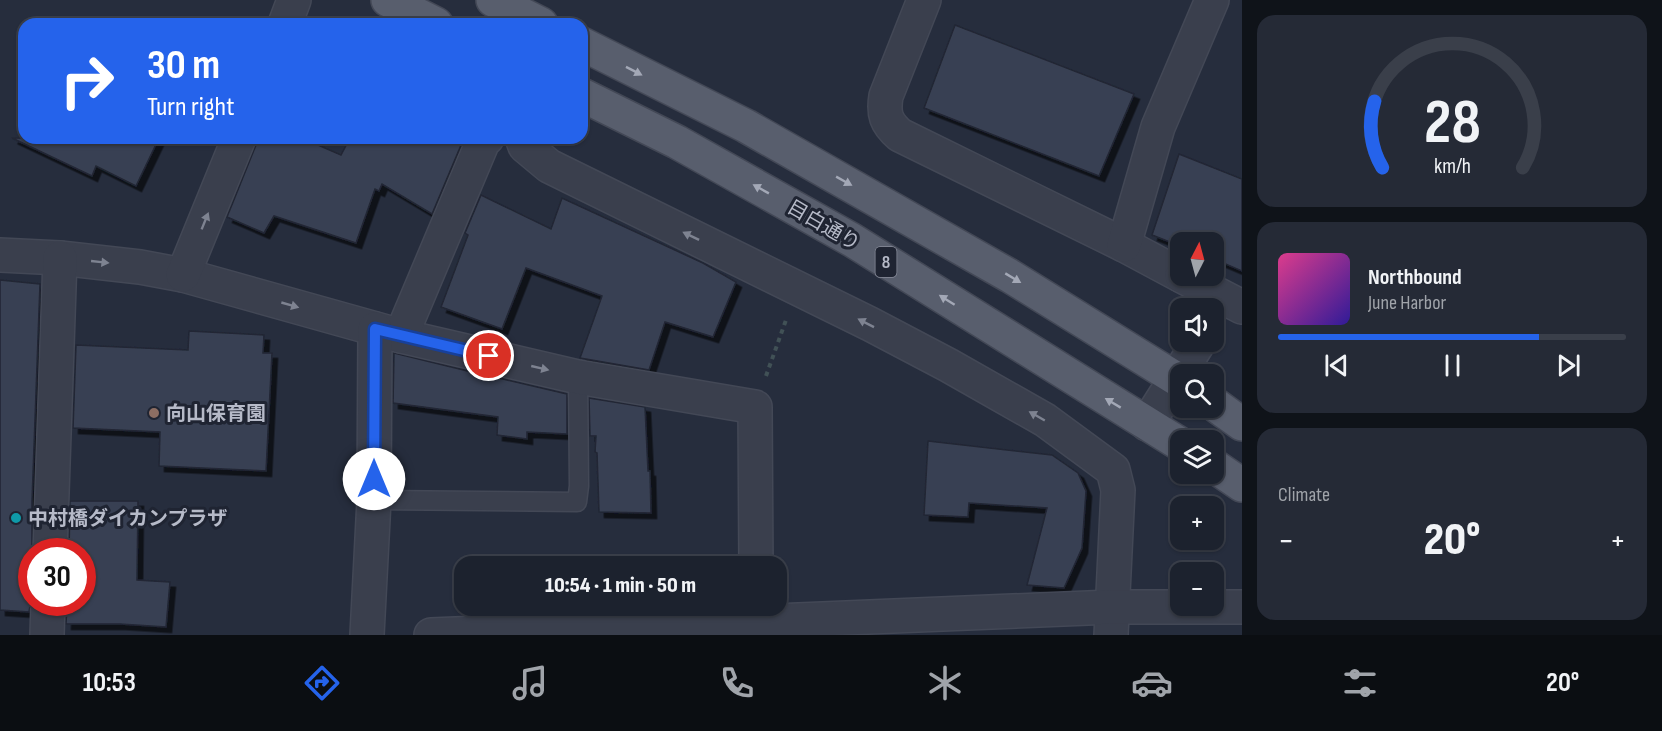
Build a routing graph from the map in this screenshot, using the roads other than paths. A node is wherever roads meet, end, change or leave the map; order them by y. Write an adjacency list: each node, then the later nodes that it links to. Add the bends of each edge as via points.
1 (294, 0): 6 (street)
2 (388, 0): 7 (main road)
3 (493, 0): 8 (main road)
4 (924, 0): 14 (street, via 886,96 885,118 891,128)
5 (1212, 0): 14 (street, via 1158,128)
6 (287, 18)
7 (424, 18)
8 (529, 18)
9 (588, 47): 22 (main road, one-way to 22, via 766,137 1010,276)
10 (588, 98): 26 (main road, 目白通り / 8, one-way to 10, via 852,240 677,142)
11 (237, 144): 18 (street, one-way to 11)
12 (482, 144): 21 (street)
13 (524, 144): 38 (street, one-way to 13, via 1118,490 1113,470 1045,420 948,365 549,166)
14 (1124, 245): 17 (street)
15 (0, 255): 16 (street)
16 (60, 258): 18 (street, one-way to 18); 32 (street)
17 (1170, 270)
18 (183, 275): 21 (street, one-way to 21)
19 (1195, 286): 20 (street)
20 (1227, 308)
21 (388, 332): 23 (street, one-way to 23); 31 (street)
22 (1170, 374)
23 (578, 376): 31 (lane, via 577,502); 33 (street, via 755,407)
24 (1170, 391): 26 (street)
25 (1224, 411): 27 (main road)
26 (1147, 424): 28 (main road, 目白通り / 8)
27 (1242, 424)
28 (1170, 438)
29 (1224, 473): 30 (main road)
30 (1242, 486)
31 (374, 500): 40 (street)
32 (50, 538)
33 (756, 556)
34 (1242, 607): 38 (street)
35 (787, 615): 38 (street)
36 (48, 616): 39 (street)
37 (725, 616): 41 (street)
38 (1112, 621)
39 (47, 635)
40 (367, 635)
41 (431, 635)

